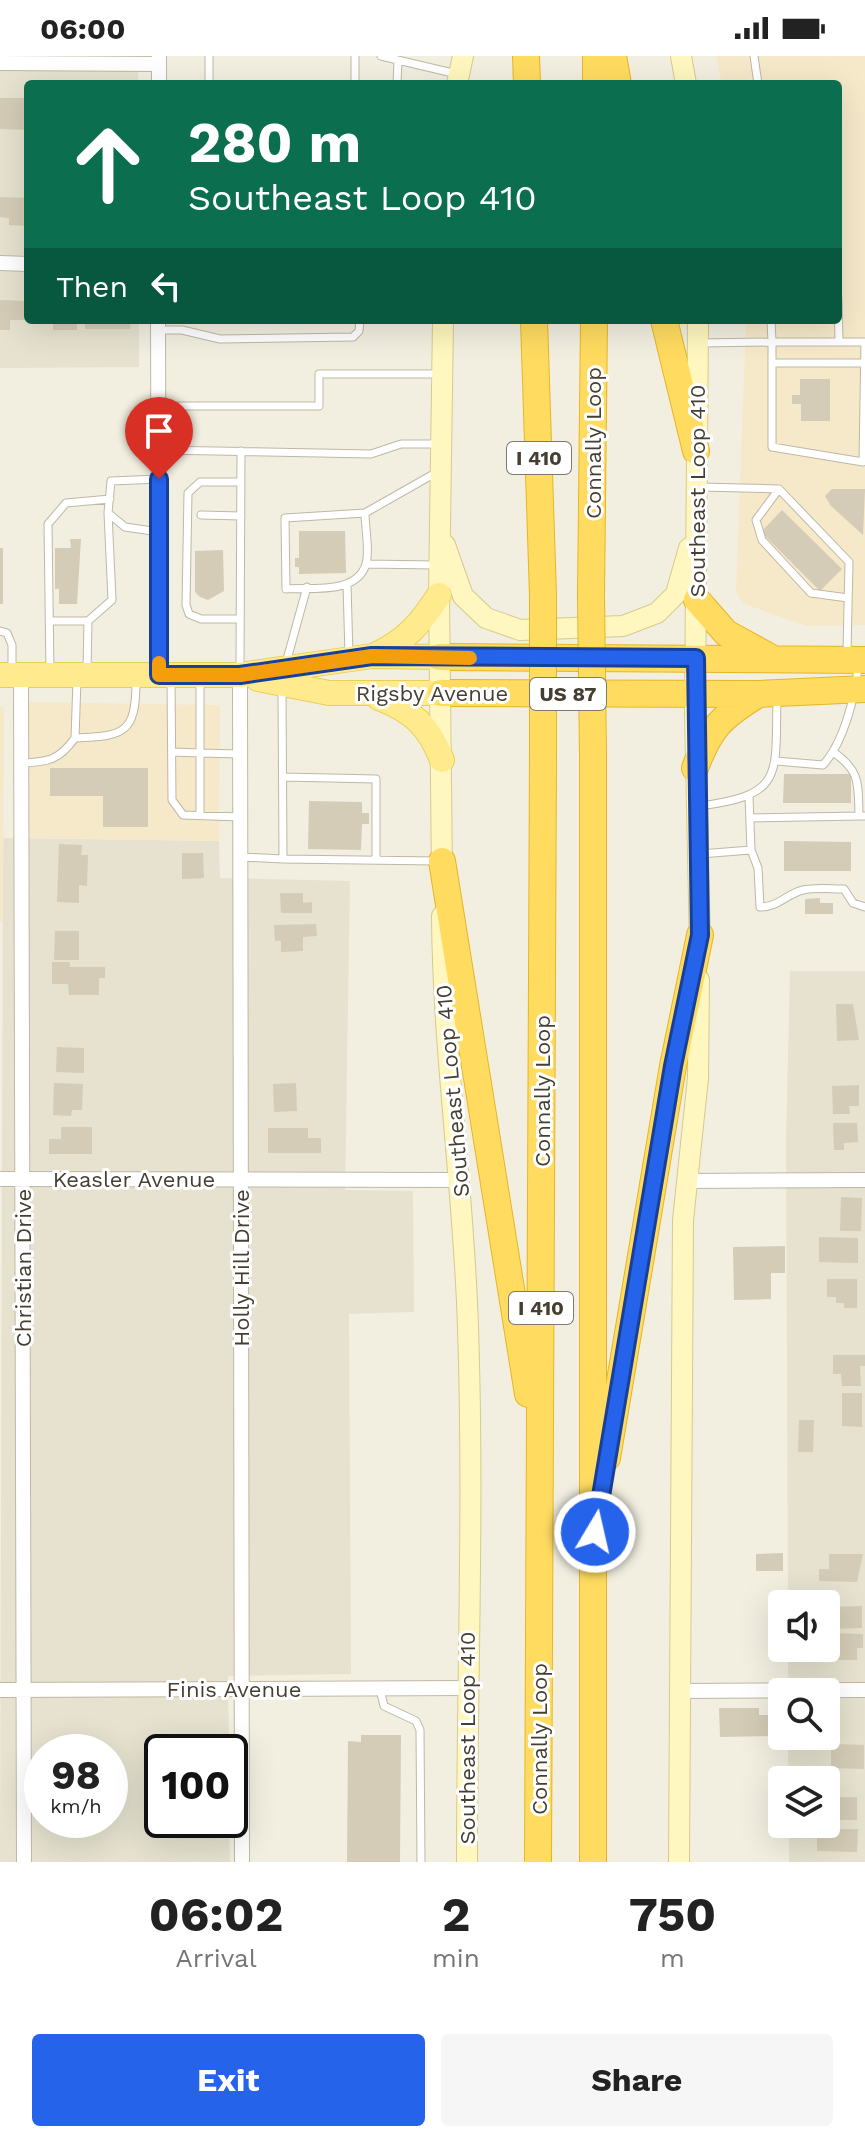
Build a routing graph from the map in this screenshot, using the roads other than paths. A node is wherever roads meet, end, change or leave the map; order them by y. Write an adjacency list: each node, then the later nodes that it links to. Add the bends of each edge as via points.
1 (209, 56): 13 (lane)
2 (355, 56): 14 (lane)
3 (381, 56): 10 (lane)
4 (526, 56): 16 (highway)
5 (596, 56): 17 (highway)
6 (613, 56): 18 (highway)
7 (681, 56): 19 (main road)
8 (754, 56): 20 (lane)
9 (159, 60): 11 (street)
10 (398, 60): 12 (lane); 15 (lane)
11 (0, 63)
12 (460, 72)
13 (209, 80)
14 (355, 80)
15 (397, 80)
16 (527, 80)
17 (596, 80)
18 (617, 80)
19 (685, 80)
20 (757, 80)
21 (0, 263): 22 (street)
22 (24, 264)
23 (360, 324): 31 (lane, via 353,337 220,339)
24 (443, 324): 38 (main road, Southeast Loop 410)
25 (534, 324): 116 (highway, Connally Loop / I 410, bridge, via 543,596)
26 (594, 324): 117 (highway, Connally Loop / I 410, bridge)
27 (665, 324): 43 (highway)
28 (698, 324): 35 (main road, Southeast Loop 410)
29 (771, 324): 33 (lane)
30 (838, 324): 32 (lane)
31 (158, 325): 39 (street)
32 (839, 341): 33 (lane); 34 (lane)
33 (772, 342): 35 (lane); 36 (lane)
34 (865, 342): 37 (lane)
35 (698, 343): 43 (main road, Southeast Loop 410)
36 (772, 363): 37 (lane); 44 (lane, via 772,447)
37 (864, 363): 44 (lane)
38 (442, 374): 39 (lane, via 319,374 319,406); 40 (main road, Southeast Loop 410)
39 (159, 406): 41 (street)
40 (441, 444): 42 (lane, via 401,444 371,454); 45 (main road, Southeast Loop 410)
41 (159, 450): 42 (lane); 46 (street)
42 (241, 451): 47 (lane)
43 (696, 451): 48 (main road, Southeast Loop 410)
44 (864, 462)
45 (441, 470): 52 (lane); 56 (main road, Southeast Loop 410)
46 (159, 479): 50 (lane, via 111,481); 57 (street)
47 (241, 482): 54 (lane); 65 (lane, via 200,482 188,493 186,605 189,614 201,619)
48 (696, 487): 49 (lane); 55 (main road, Southeast Loop 410)
49 (779, 489): 63 (lane, via 849,562); 63 (lane, via 756,520 762,540 811,593)
50 (110, 499): 51 (lane); 66 (lane, via 66,503 48,524)
51 (108, 513): 57 (lane, via 125,527); 67 (lane, via 112,600)
52 (365, 513): 58 (lane); 61 (lane, via 285,518 286,589)
53 (201, 515): 54 (lane)
54 (241, 516): 65 (lane)
55 (695, 527): 56 (main road, via 676,594 657,613 623,626 520,630 486,618 463,596); 64 (main road, Southeast Loop 410)
56 (440, 530): 59 (main road, Southeast Loop 410)
57 (159, 532): 77 (street)
58 (366, 564): 59 (lane); 60 (lane)
59 (440, 565): 62 (main road, Southeast Loop 410)
60 (347, 585): 61 (lane); 70 (lane)
61 (307, 587): 80 (lane)
62 (439, 595): 69 (main road, Southeast Loop 410); 70 (main road, via 415,631 397,645)
63 (848, 598): 73 (lane)
64 (697, 600): 71 (main road, Southeast Loop 410); 72 (highway, via 726,633)
65 (240, 619): 79 (lane)
66 (52, 621): 67 (lane); 75 (lane)
67 (88, 621): 76 (lane)
68 (0, 631): 74 (lane, via 7,633 12,645)
69 (440, 657): 70 (main road, Rigsby Avenue / US 87); 71 (highway, Rigsby Avenue / US 87); 83 (main road, Southeast Loop 410)
70 (361, 658): 80 (main road, Rigsby Avenue / US 87)
71 (696, 658): 72 (highway, Rigsby Avenue / US 87); 85 (main road, Southeast Loop 410)
72 (771, 658): 73 (highway, Rigsby Avenue / US 87)
73 (857, 660): 81 (lane)
74 (11, 675): 75 (main road, Rigsby Avenue / US 87); 93 (street, Christian Drive)
75 (50, 675): 76 (main road, Rigsby Avenue / US 87)
76 (82, 675): 77 (main road, Rigsby Avenue / US 87); 86 (lane)
77 (156, 675): 78 (main road, Rigsby Avenue / US 87); 86 (lane, via 130,724 116,736); 87 (lane)
78 (200, 675): 79 (main road, Rigsby Avenue / US 87); 89 (lane)
79 (240, 675): 80 (main road, Rigsby Avenue / US 87); 90 (street, Holly Hill Drive)
80 (283, 676): 82 (main road, Rigsby Avenue / US 87, via 329,693); 95 (lane)
81 (860, 689): 84 (highway, Rigsby Avenue / US 87); 88 (lane)
82 (366, 693): 83 (main road, Rigsby Avenue / US 87); 91 (main road, via 415,715 433,737)
83 (441, 693): 85 (highway, Rigsby Avenue / US 87); 91 (main road, Southeast Loop 410)
84 (768, 693): 85 (highway, Rigsby Avenue / US 87); 92 (lane); 94 (highway, via 724,715)
85 (695, 694): 94 (main road, Southeast Loop 410)
86 (75, 738): 93 (lane, via 50,762)
87 (172, 752): 89 (lane); 98 (lane, via 172,800 183,815)
88 (833, 752): 92 (lane, via 823,765); 99 (lane, via 849,763 857,778)
89 (200, 753): 90 (lane); 98 (lane)
90 (240, 754): 100 (street, Holly Hill Drive)
91 (442, 760): 107 (main road, Southeast Loop 410)
92 (776, 761): 96 (lane, via 761,791)
93 (21, 763): 111 (street, Christian Drive)
94 (695, 768): 97 (main road, Southeast Loop 410)
95 (283, 777): 105 (lane); 106 (lane, via 376,779)
96 (749, 796): 97 (lane); 101 (lane)
97 (696, 807): 103 (main road, Southeast Loop 410)
98 (200, 815): 100 (lane)
99 (862, 816): 101 (lane)
100 (240, 817): 104 (street, Holly Hill Drive)
101 (750, 818): 102 (lane)
102 (751, 850): 103 (lane); 108 (lane, via 758,868 760,907 774,907 801,890 817,889 844,889 853,903)
103 (698, 854): 109 (main road, Southeast Loop 410)
104 (240, 857): 105 (lane); 112 (street, Holly Hill Drive)
105 (283, 859): 106 (lane)
106 (376, 860): 107 (lane)
107 (442, 861): 113 (main road, Southeast Loop 410, via 443,1004); 116 (highway)
108 (865, 907)
109 (700, 935): 115 (main road, Southeast Loop 410, via 698,1078); 117 (highway)
110 (0, 1179): 111 (street, Keasler Avenue)
111 (23, 1179): 112 (street, Keasler Avenue); 121 (street, Christian Drive)
112 (241, 1180): 113 (street, Keasler Avenue); 122 (street, Holly Hill Drive)
113 (460, 1180): 118 (main road, Southeast Loop 410, via 468,1329)
114 (865, 1180): 115 (street)
115 (688, 1181): 124 (main road, Southeast Loop 410, via 683,1220)
116 (541, 1471): 129 (highway, Connally Loop / I 410)
117 (595, 1532): 130 (highway, Connally Loop / I 410)
118 (467, 1688): 119 (street, Finis Avenue); 128 (main road, Southeast Loop 410)
119 (380, 1689): 122 (street, Finis Avenue); 127 (lane, via 384,1706 416,1721 420,1730)
120 (0, 1690): 121 (street, Finis Avenue)
121 (24, 1690): 122 (street, Finis Avenue); 125 (street, Christian Drive)
122 (242, 1690): 126 (street, Holly Hill Drive)
123 (865, 1690): 124 (street)
124 (680, 1691): 131 (main road, Southeast Loop 410)
125 (24, 1862)
126 (242, 1862)
127 (421, 1862)
128 (467, 1862)
129 (538, 1862)
130 (593, 1862)
131 (679, 1862)

